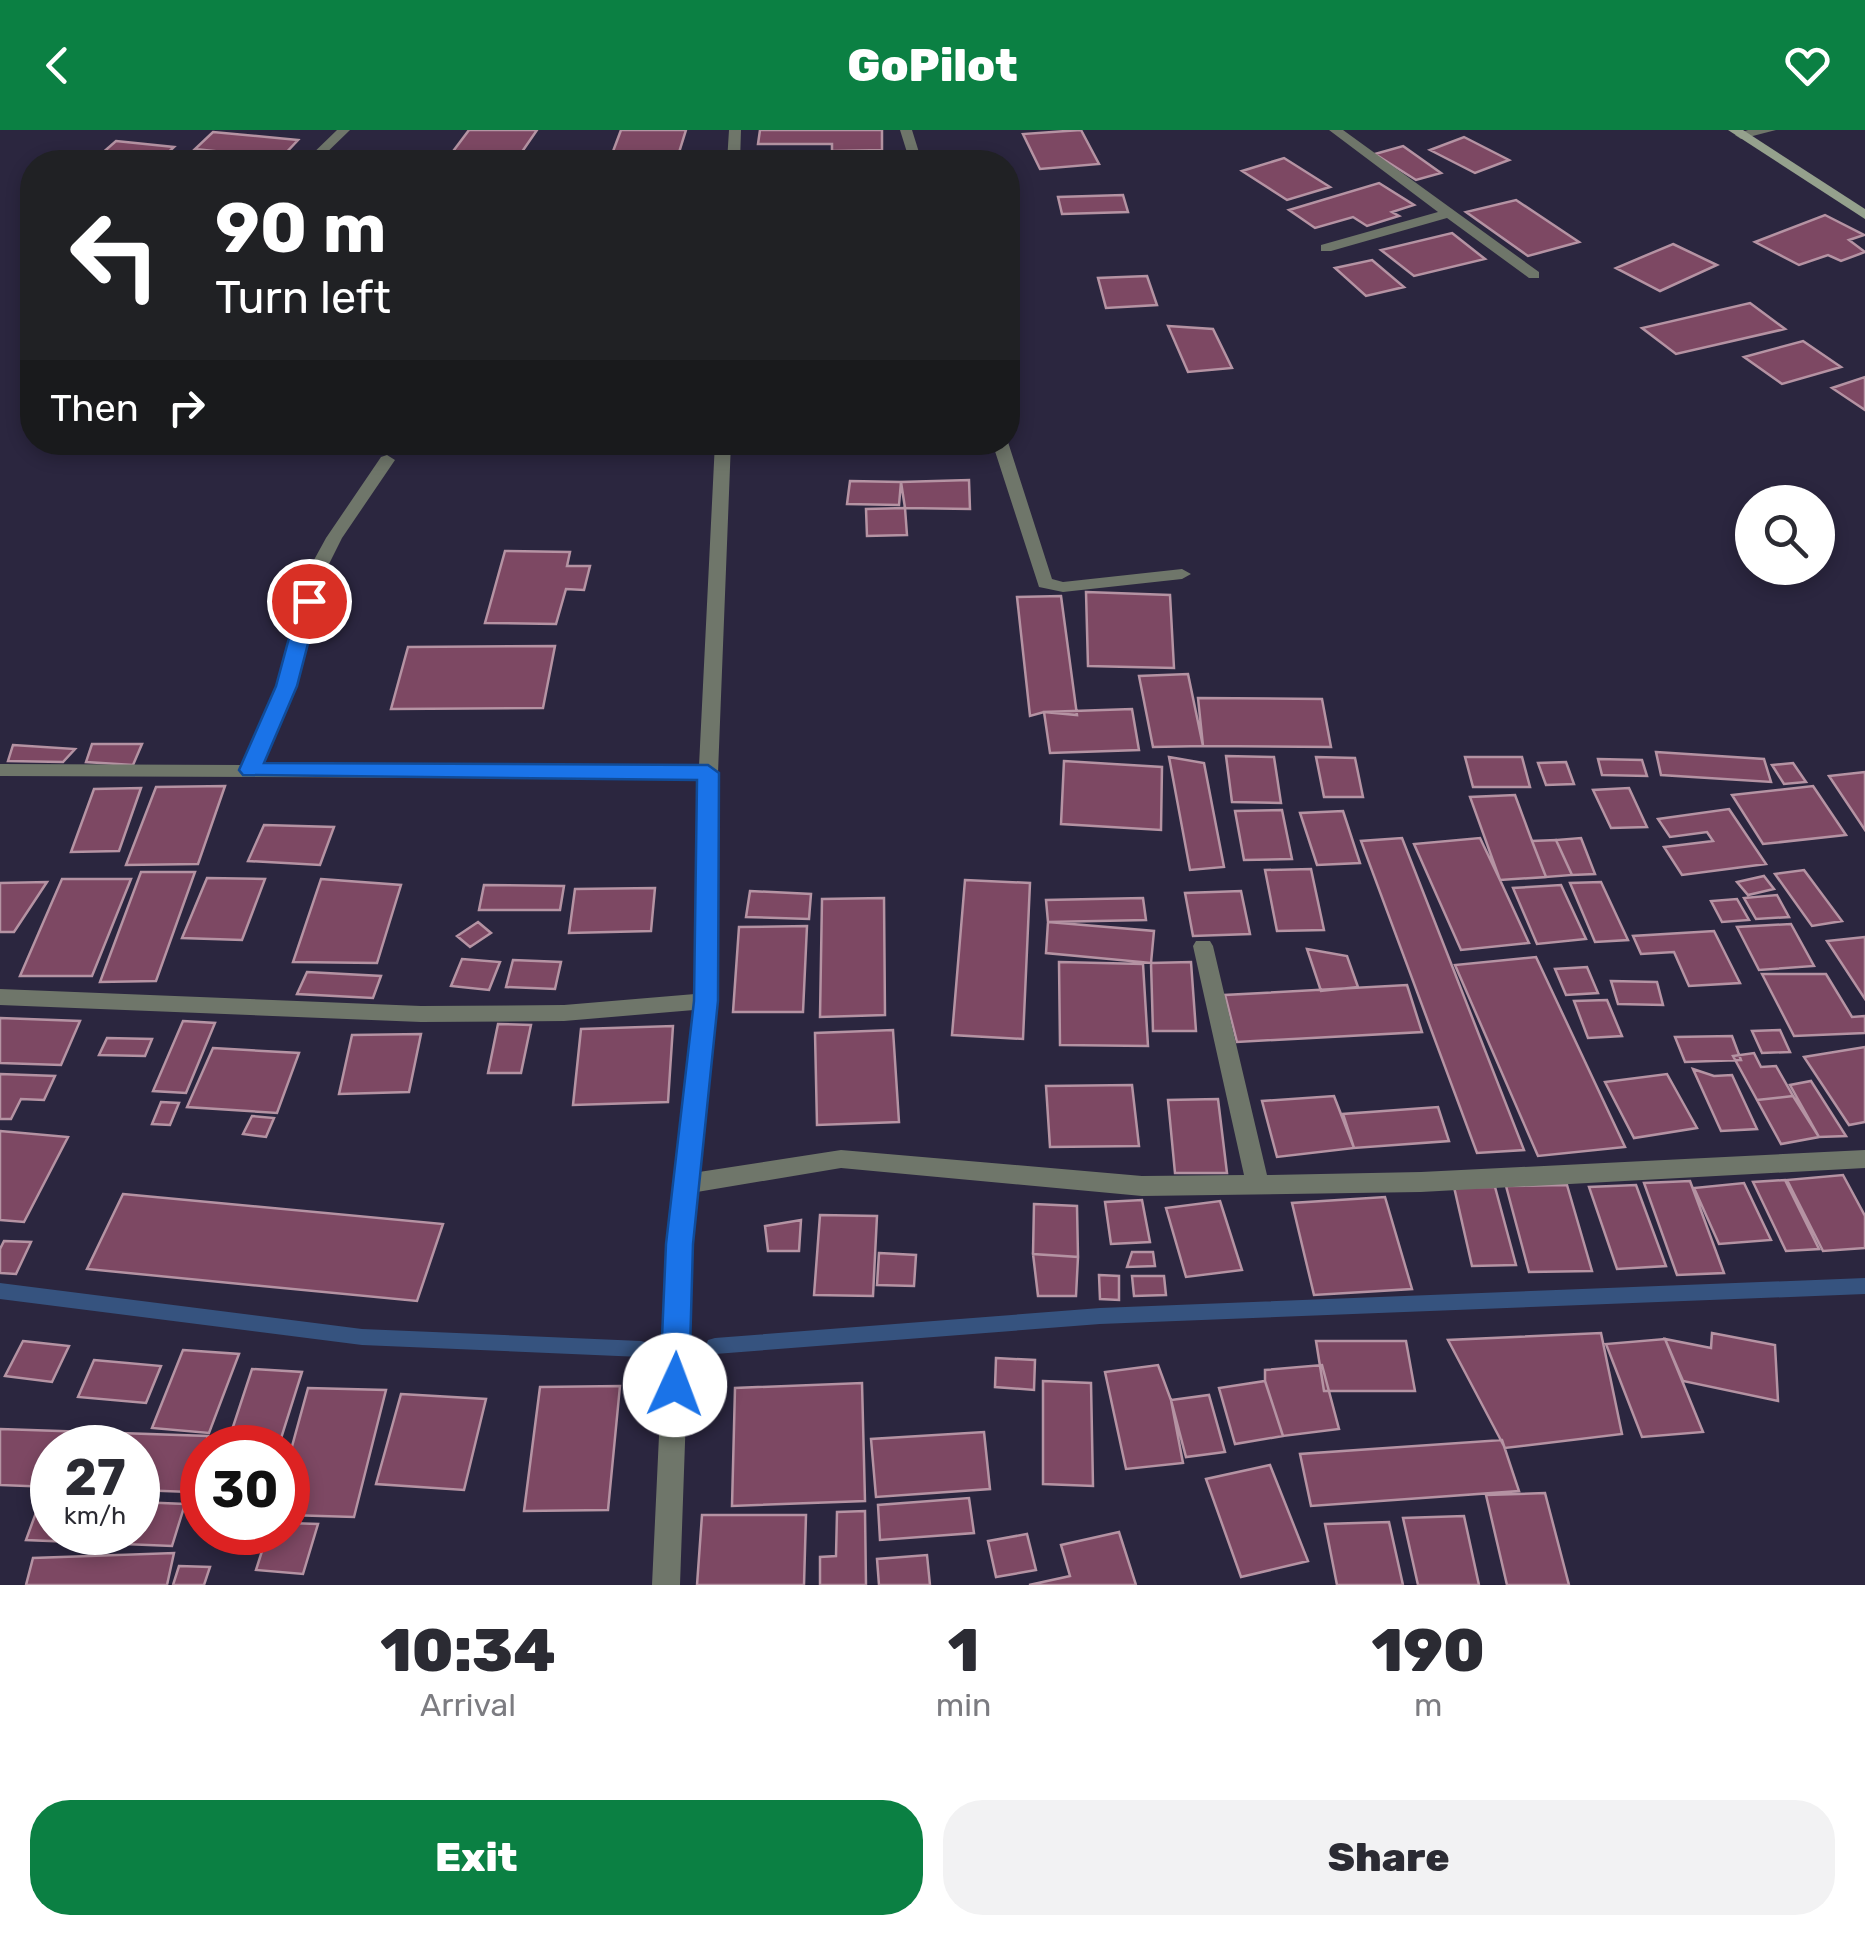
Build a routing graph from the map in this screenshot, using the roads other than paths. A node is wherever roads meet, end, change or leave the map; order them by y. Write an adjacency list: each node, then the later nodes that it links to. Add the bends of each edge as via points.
1 (344, 130): 5 (street)
2 (1335, 130): 6 (street)
3 (1770, 130): 4 (street)
4 (1738, 132): 7 (street)
5 (323, 150)
6 (1450, 213): 8 (street); 9 (street)
7 (1865, 215)
8 (1326, 248)
9 (1534, 274)
10 (722, 455): 16 (street)
11 (1004, 455): 13 (street, via 1046,583)
12 (386, 460): 15 (street, via 312,580 286,686)
13 (1182, 574)
14 (0, 770): 15 (street)
15 (250, 770): 16 (street)
16 (708, 773): 19 (street)
17 (1203, 946): 21 (street)
18 (0, 997): 19 (street, via 420,1014 564,1013)
19 (706, 1001): 22 (street)
20 (1865, 1159): 21 (street, via 1420,1182)
21 (1257, 1182): 22 (street, via 1142,1186 841,1159)
22 (686, 1184): 23 (street)
23 (666, 1585)

